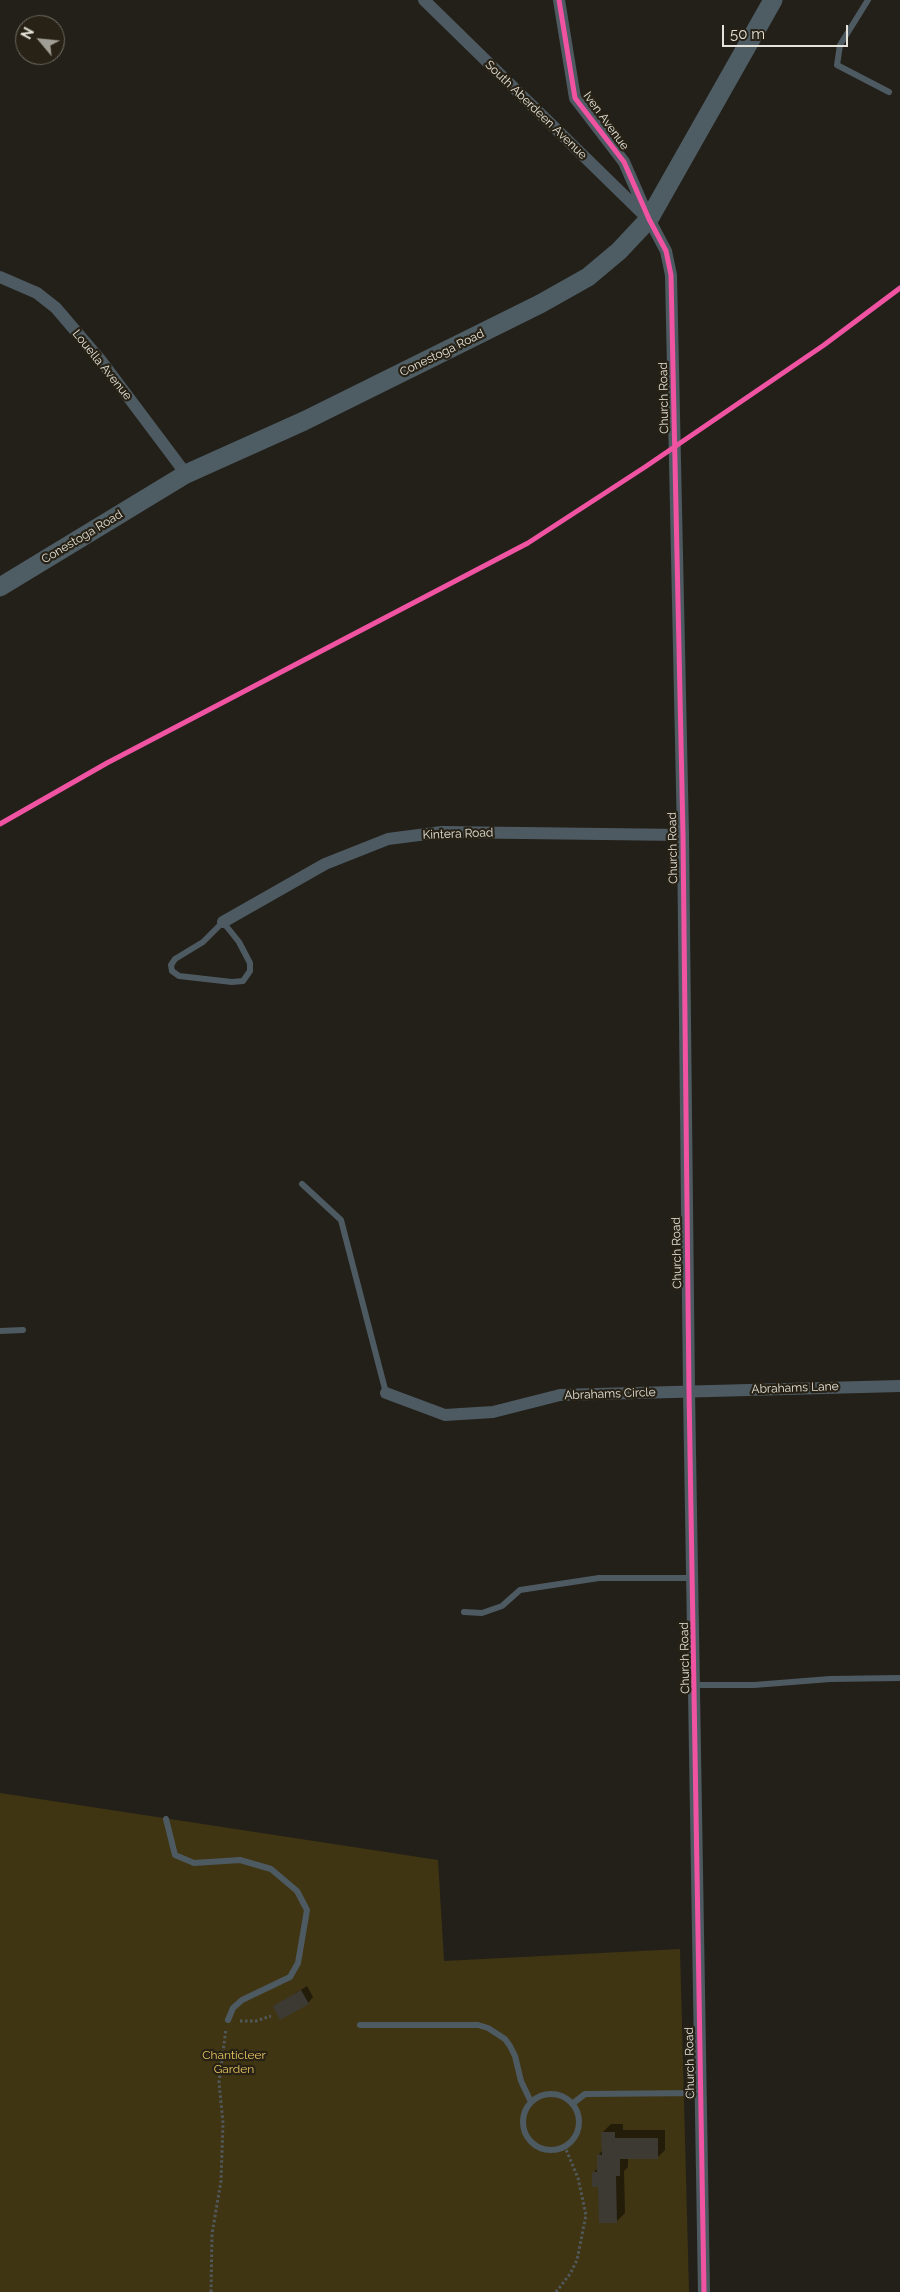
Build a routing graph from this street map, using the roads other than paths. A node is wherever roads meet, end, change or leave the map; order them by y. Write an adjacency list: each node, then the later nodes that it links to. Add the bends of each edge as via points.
1 (424, 0): 6 (street, South Aberdeen Avenue)
2 (560, 0): 6 (street, Iven Avenue, via 575,98 624,162)
3 (773, 0): 6 (main road, Conestoga Road)
4 (868, 0): 5 (lane, via 840,45 838,65)
5 (889, 92)
6 (649, 219): 8 (main road, Conestoga Road, via 588,278 304,421); 10 (street, Church Road, via 666,251 671,275)
7 (0, 277): 8 (street, Louella Avenue, via 37,293 56,308 102,362)
8 (186, 474): 9 (main road, Conestoga Road)
9 (0, 587)
10 (683, 835): 11 (street, Kintera Road, via 442,832 388,839 325,864); 16 (street, Church Road)
11 (223, 922): 11 (lane, via 250,963 250,971 243,980 232,982 179,976 172,971 175,958 203,942)
12 (302, 1184): 17 (lane, via 340,1220)
13 (22, 1330): 14 (lane)
14 (0, 1331)
15 (900, 1386): 16 (street, Abrahams Lane)
16 (689, 1391): 17 (street, Abrahams Circle, via 560,1395 493,1412 445,1415); 18 (street, Church Road)
17 (386, 1392)
18 (693, 1578): 19 (lane, via 600,1578 520,1590 502,1606 482,1613); 21 (street, Church Road)
19 (464, 1612)
20 (900, 1678): 21 (lane)
21 (695, 1685): 25 (street, Church Road)
22 (166, 1818): 23 (lane, via 175,1855 194,1863 240,1860 271,1869 297,1890 307,1910 298,1963 290,1977 242,2000 233,2008)
23 (228, 2020)
24 (360, 2026): 26 (lane, via 478,2025 488,2028 504,2038 516,2056 521,2081)
25 (701, 2093): 27 (lane, via 585,2094); 28 (street, Church Road)
26 (531, 2102): 27 (lane, via 540,2096 554,2094); 27 (lane, via 522,2118 524,2132 531,2144 544,2150 565,2147 578,2131 579,2117)
27 (572, 2104)
28 (704, 2292)

